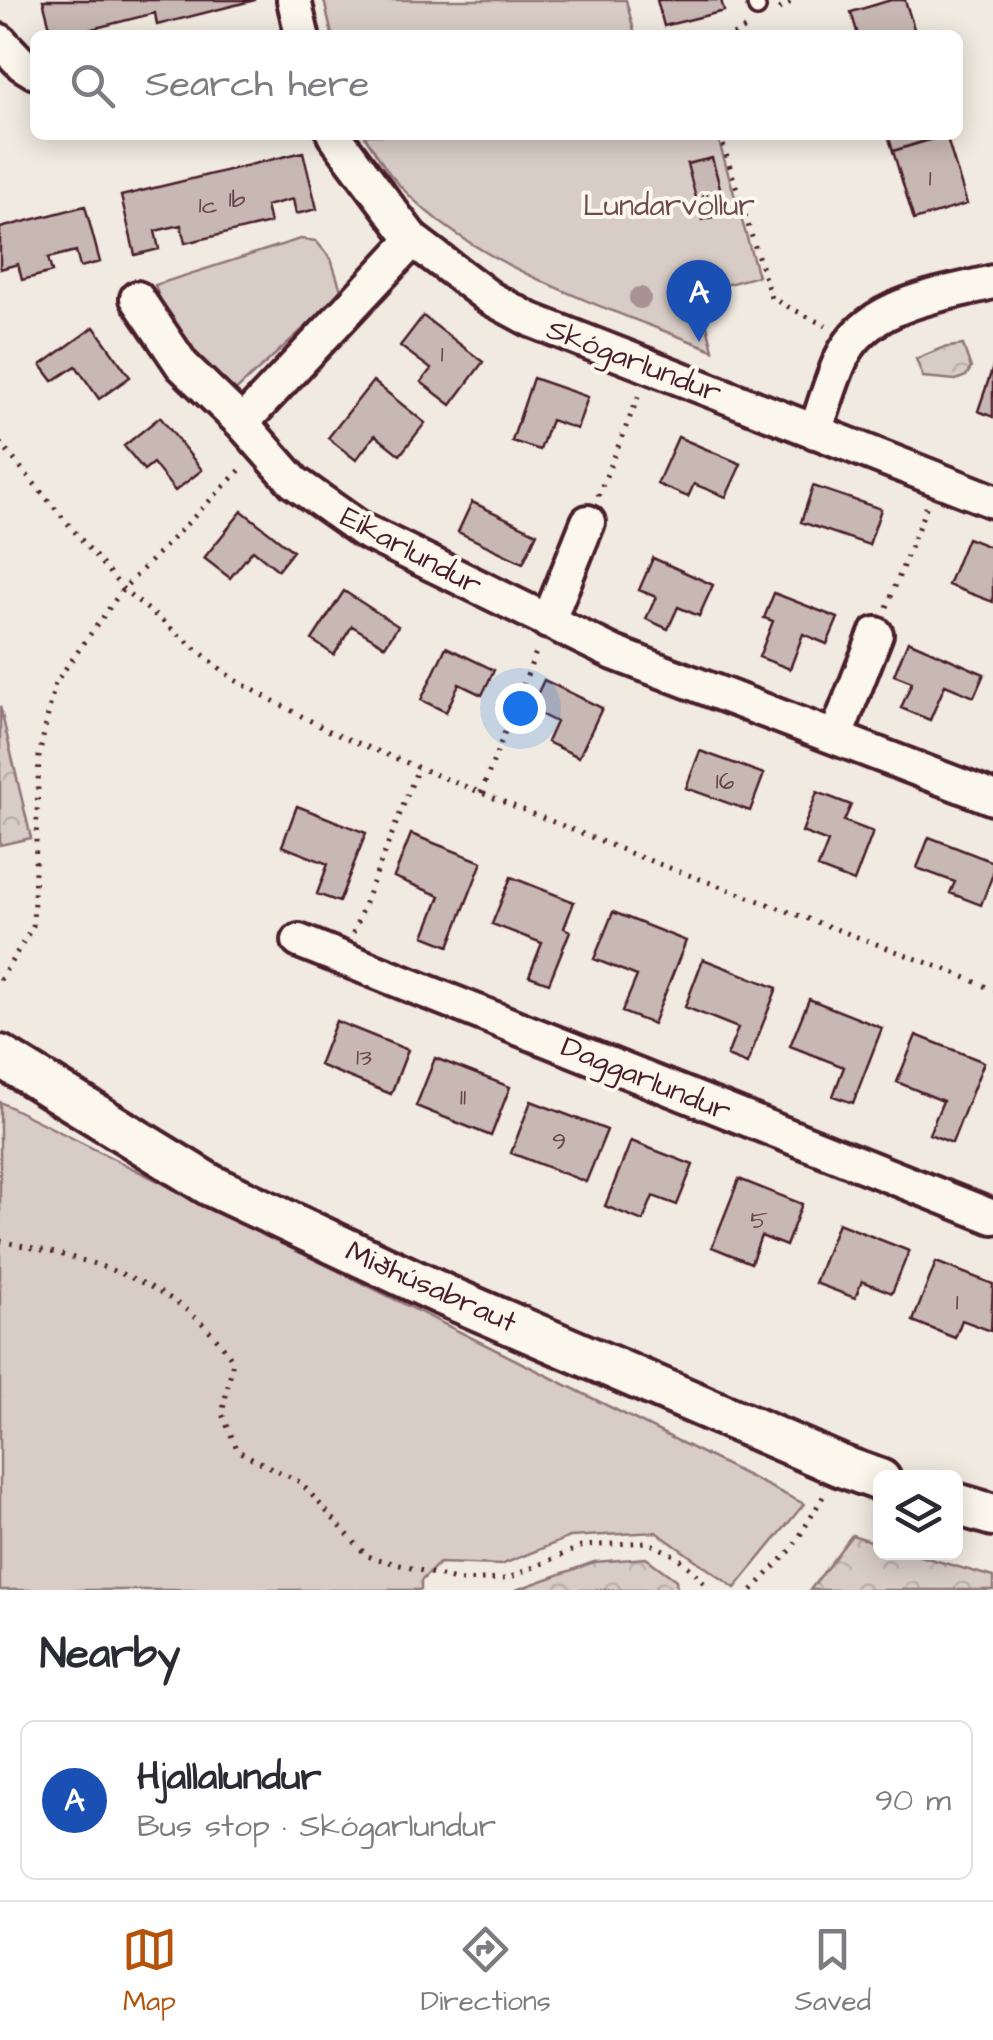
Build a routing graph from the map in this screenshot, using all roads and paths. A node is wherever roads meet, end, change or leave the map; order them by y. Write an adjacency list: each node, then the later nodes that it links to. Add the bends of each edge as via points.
1 (294, 0): 2 (street)
2 (301, 30)
3 (0, 42): 4 (street)
4 (30, 69)
5 (338, 140): 7 (street, Skógarlundur)
6 (722, 140): 10 (path, via 771,298)
7 (413, 240): 12 (street, Skógarlundur, via 530,320); 13 (street)
8 (993, 282): 10 (street, via 892,310)
9 (137, 298): 13 (street, Eikarlundur, via 182,365)
10 (854, 338): 12 (street)
11 (644, 383): 17 (path)
12 (815, 432): 16 (street, Skógarlundur)
13 (253, 435): 18 (path); 19 (street, Eikarlundur, via 294,482 362,530)
14 (0, 443): 18 (path)
15 (930, 498): 20 (path)
16 (993, 501)
17 (588, 522): 19 (street)
18 (124, 589): 22 (path, via 232,679 332,733); 27 (path, via 56,682 39,756 34,926)
19 (548, 622): 21 (street, Eikarlundur); 23 (path)
20 (876, 634): 21 (street)
21 (836, 736): 24 (street, Eikarlundur)
22 (418, 768): 23 (path); 26 (path)
23 (481, 793): 28 (path)
24 (993, 798)
25 (300, 942): 26 (street, Daggarlundur)
26 (343, 959): 30 (street, Daggarlundur)
27 (0, 980)
28 (993, 990)
29 (0, 1056): 32 (street, Miðhúsabraut, via 210,1186)
30 (993, 1217)
31 (0, 1241): 36 (path, via 146,1282 215,1333 233,1361 222,1414 238,1451 300,1482 367,1556 459,1581 506,1578 584,1546 648,1542 676,1556)
32 (840, 1466): 33 (street, Miðhúsabraut); 37 (path, via 792,1549)
33 (873, 1478)
34 (963, 1506): 35 (street)
35 (993, 1515)
36 (707, 1590)
37 (752, 1590)

